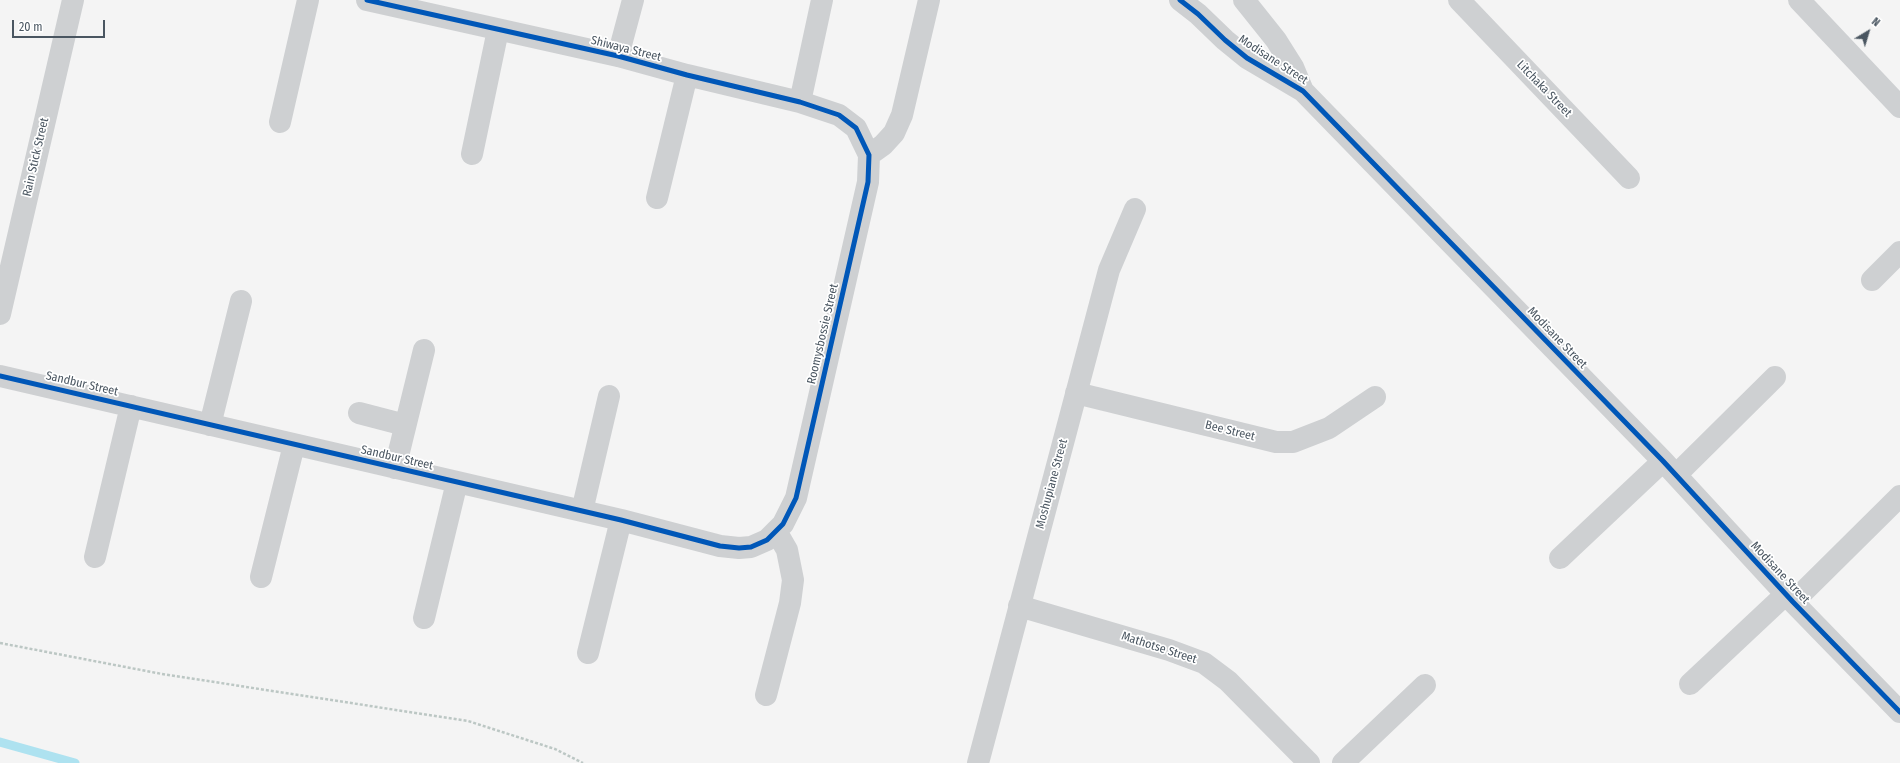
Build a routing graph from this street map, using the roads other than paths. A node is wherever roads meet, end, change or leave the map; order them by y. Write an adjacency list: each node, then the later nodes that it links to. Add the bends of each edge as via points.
1 (73, 0): 26 (street, Rain Stick Street)
2 (308, 0): 17 (street)
3 (367, 0): 11 (street, Shiwaya Street)
4 (632, 0): 12 (street)
5 (822, 0): 15 (street)
6 (929, 0): 18 (street, via 902,115 894,133 883,145)
7 (1180, 0): 14 (street, Modisane Street, via 1247,58)
8 (1244, 0): 14 (street, Modisane Street, via 1276,40 1293,67)
9 (1459, 0): 20 (street, Litchaka Street)
10 (1799, 0): 16 (street)
11 (498, 30): 12 (street, Shiwaya Street); 19 (street)
12 (618, 56): 13 (street, Shiwaya Street)
13 (687, 76): 15 (street, Shiwaya Street); 21 (street)
14 (1303, 91): 39 (street, Modisane Street)
15 (800, 102): 18 (street, Shiwaya Street, via 839,115 856,128)
16 (1900, 106)
17 (280, 122)
18 (867, 150): 44 (street, Roomysbossie Street, via 868,182 800,483 796,498)
19 (472, 154)
20 (1629, 178)
21 (657, 198)
22 (1135, 208): 30 (street, Moshupiane Street, via 1109,270)
23 (1900, 252): 24 (street)
24 (1872, 280)
25 (241, 300): 35 (street)
26 (0, 314)
27 (424, 350): 36 (street)
28 (0, 376): 33 (street, Sandbur Street)
29 (1774, 377): 39 (street)
30 (1076, 393): 32 (street, Bee Street, via 1276,442 1293,442 1329,428); 49 (street, Moshupiane Street)
31 (609, 396): 42 (street)
32 (1375, 397)
33 (131, 406): 35 (street, Sandbur Street); 45 (street)
34 (359, 413): 36 (street)
35 (210, 425): 37 (street, Sandbur Street)
36 (405, 425): 38 (street)
37 (294, 445): 38 (street, Sandbur Street); 47 (street)
38 (395, 468): 40 (street, Sandbur Street)
39 (1669, 468): 46 (street); 48 (street, Modisane Street)
40 (457, 482): 42 (street, Sandbur Street); 50 (street)
41 (1900, 496): 48 (street)
42 (582, 511): 43 (street, Sandbur Street)
43 (620, 520): 44 (street, Sandbur Street, via 720,546 739,548 766,540); 51 (street)
44 (780, 528): 54 (street, via 793,580 790,603)
45 (95, 557)
46 (1560, 558)
47 (261, 577)
48 (1790, 598): 52 (street); 55 (street, Modisane Street)
49 (1019, 606): 56 (street, Moshupiane Street); 57 (street, Mathotse Street, via 1170,650 1204,663 1228,680)
50 (424, 618)
51 (588, 653)
52 (1690, 684)
53 (1425, 685): 58 (street)
54 (766, 694)
55 (1900, 712)
56 (978, 763)
57 (1309, 763)
58 (1343, 763)

